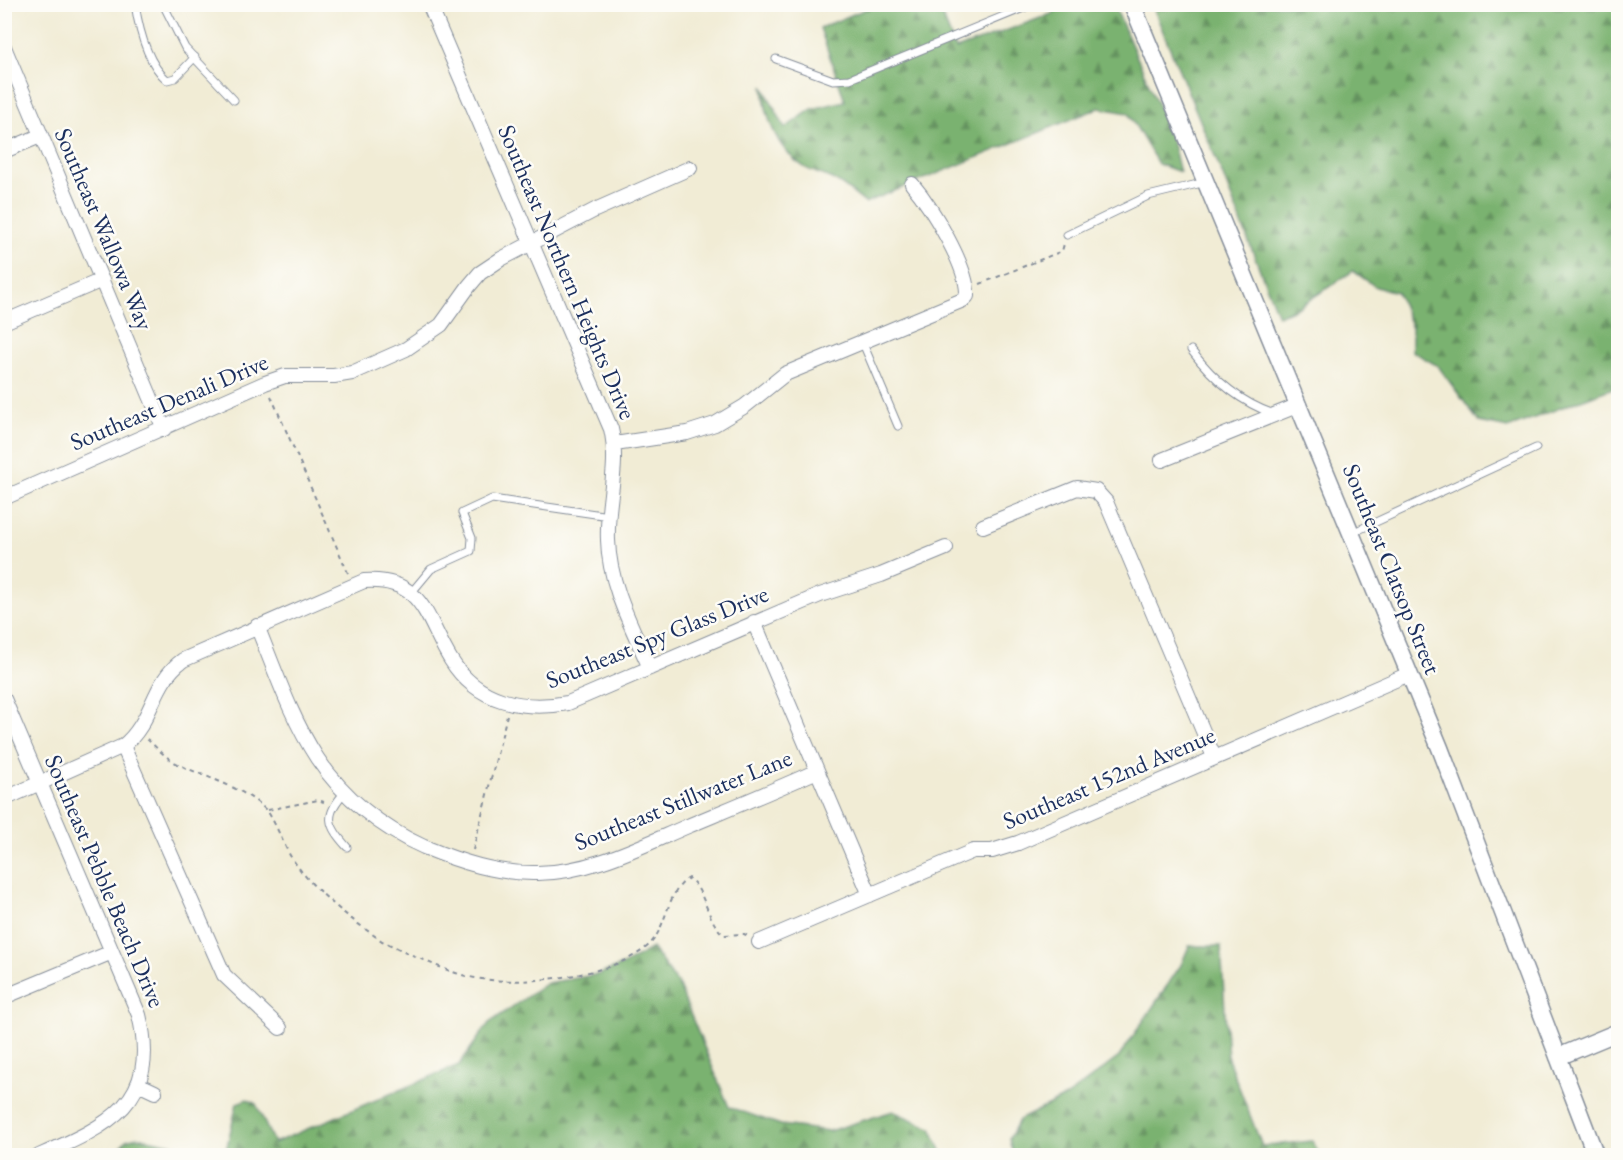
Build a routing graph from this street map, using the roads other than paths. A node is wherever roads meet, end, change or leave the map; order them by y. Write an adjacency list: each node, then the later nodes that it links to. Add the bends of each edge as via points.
1 (135, 4): 7 (lane, via 150,57 162,76 167,80 176,78)
2 (162, 4): 7 (lane, via 185,48)
3 (429, 4): 16 (street, Southeast Northern Heights Drive)
4 (1032, 4): 8 (lane, via 850,79 832,80)
5 (1132, 4): 13 (street, Southeast Clatsop Street)
6 (4, 47): 10 (street, Southeast Wallowa Way)
7 (195, 57): 9 (lane)
8 (776, 59)
9 (234, 100)
10 (40, 136): 11 (street); 17 (street, Southeast Wallowa Way)
11 (4, 151)
12 (690, 168): 16 (street, Southeast Denali Drive)
13 (1206, 182): 15 (lane, via 1148,196); 21 (street, Southeast Clatsop Street)
14 (912, 184): 19 (street, via 936,216 967,293 957,303)
15 (1067, 235)
16 (530, 243): 24 (street, Southeast Denali Drive, via 480,273 441,325 406,349 352,373 285,376); 25 (street, Southeast Northern Heights Drive, via 596,390)
17 (102, 280): 18 (street); 24 (street, Southeast Wallowa Way)
18 (4, 322)
19 (862, 341): 23 (lane); 25 (street, via 785,374 715,424 687,433)
20 (1191, 350): 22 (lane, via 1211,376 1258,408)
21 (1299, 405): 22 (street); 31 (street, Southeast Clatsop Street)
22 (1276, 415): 27 (street)
23 (898, 426)
24 (164, 429): 28 (street, Southeast Denali Drive)
25 (615, 444): 29 (street, Southeast Northern Heights Drive)
26 (1536, 448): 31 (lane)
27 (1162, 460)
28 (4, 498)
29 (609, 516): 33 (lane, via 492,500 462,513 472,538 471,551 431,569); 36 (street, Southeast Northern Heights Drive, via 609,559 614,579)
30 (983, 526): 40 (street, via 1077,488 1096,491 1106,502)
31 (1352, 533): 37 (street, Southeast Clatsop Street)
32 (946, 548): 34 (street, Southeast Spy Glass Drive)
33 (411, 593): 35 (street, Southeast Spy Glass Drive, via 378,580 354,584); 36 (street, Southeast Spy Glass Drive, via 426,609 457,671 483,692 509,704 534,707 567,703)
34 (754, 622): 36 (street, Southeast Spy Glass Drive); 41 (street)
35 (257, 626): 39 (street, Southeast Spy Glass Drive, via 183,660 168,671 138,732); 43 (street, Southeast Stillwater Lane, via 300,727)
36 (650, 668)
37 (1409, 674): 40 (street, Southeast 152nd Avenue); 52 (street, Southeast Clatsop Street)
38 (4, 699): 42 (street, Southeast Pebble Beach Drive)
39 (123, 746): 42 (street, Southeast Spy Glass Drive); 50 (street, via 224,975)
40 (1214, 757): 46 (street, Southeast 152nd Avenue, via 1018,843 992,851 973,851)
41 (817, 771): 43 (street, Southeast Stillwater Lane, via 603,861 539,873 470,865 403,837 368,814); 46 (street)
42 (41, 784): 44 (street, Southeast Spy Glass Drive); 48 (street, Southeast Pebble Beach Drive)
43 (345, 792): 45 (lane, via 334,806 331,824)
44 (4, 800)
45 (347, 847)
46 (870, 895): 47 (street, Southeast 152nd Avenue)
47 (759, 942)
48 (112, 952): 49 (street); 53 (street, Southeast Pebble Beach Drive, via 144,1035)
49 (4, 997)
50 (280, 1028)
51 (1618, 1032): 52 (street)
52 (1558, 1057): 56 (street, Southeast Clatsop Street)
53 (138, 1084): 54 (street); 55 (street, Southeast Pebble Beach Drive, via 107,1123)
54 (156, 1092)
55 (39, 1155)
56 (1594, 1155)

